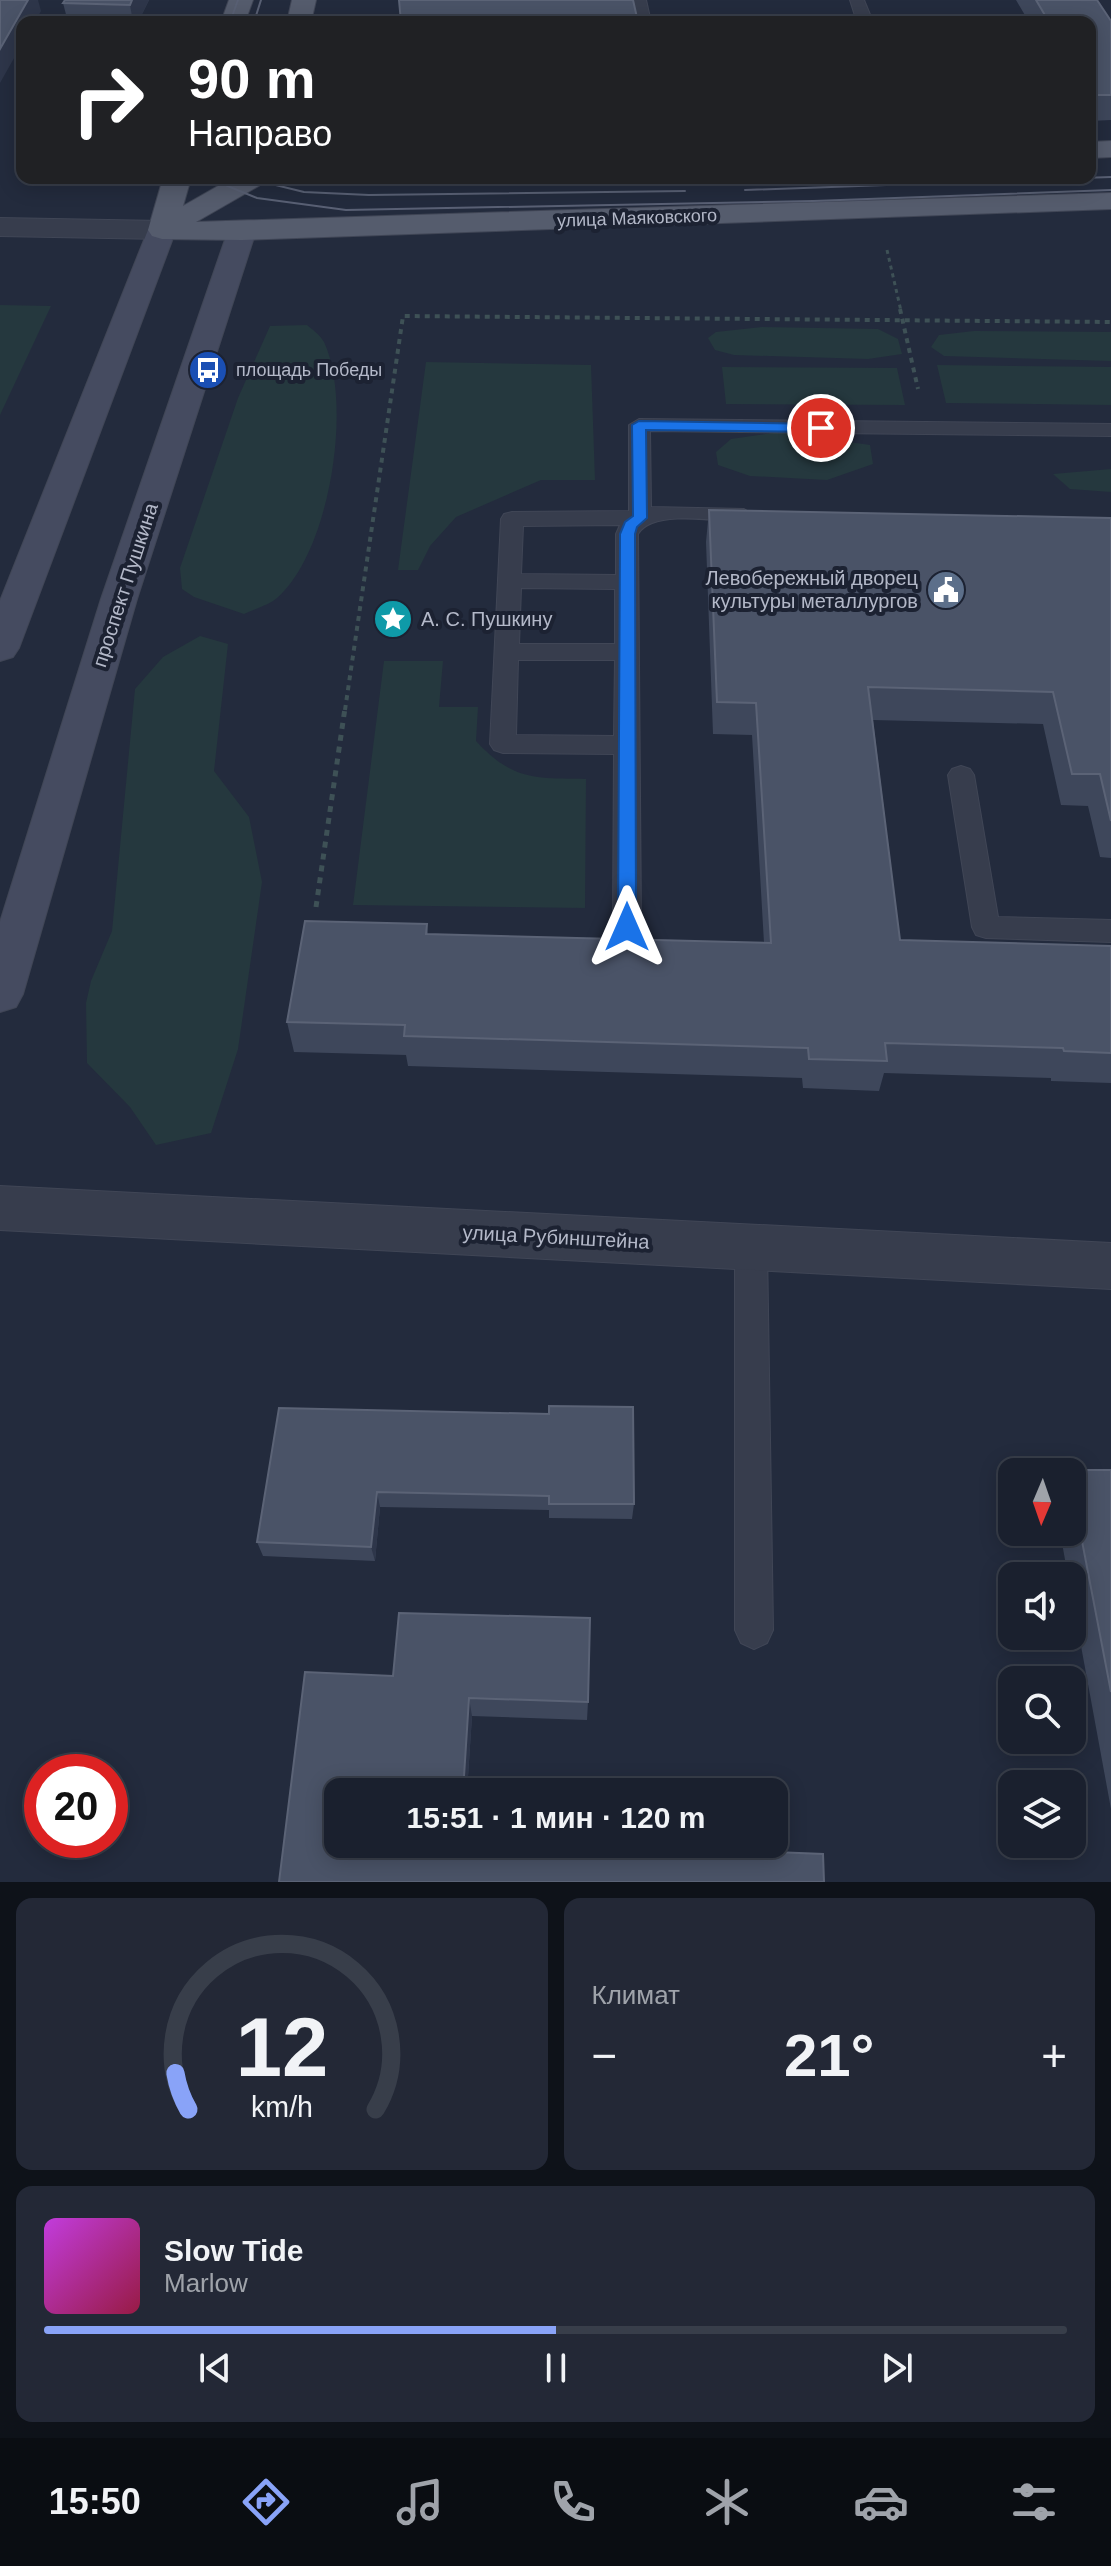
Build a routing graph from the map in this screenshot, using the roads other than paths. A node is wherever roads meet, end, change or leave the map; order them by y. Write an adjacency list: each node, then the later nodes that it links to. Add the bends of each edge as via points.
1 (175, 184): 6 (main road)
2 (244, 184): 6 (main road)
3 (254, 184): 7 (main road, проспект Пушкина)
4 (1111, 201): 7 (main road, улица Маяковского)
5 (0, 227): 6 (street, улица Маяковского)
6 (162, 230): 7 (main road, улица Маяковского); 13 (main road)
7 (242, 231): 20 (main road, проспект Пушкина, via 119,599)
8 (1111, 430): 10 (lane, via 639,425)
9 (763, 517): 10 (lane, via 668,512)
10 (640, 518): 11 (lane, via 512,519); 12 (lane, via 627,534)
11 (509, 581): 12 (lane); 14 (lane)
12 (627, 582): 15 (lane)
13 (0, 648)
14 (507, 652): 15 (lane); 16 (lane, via 503,744)
15 (628, 652): 16 (lane)
16 (627, 745): 18 (lane)
17 (961, 775): 19 (lane, via 986,927)
18 (627, 927)
19 (1111, 931)
20 (0, 994)
21 (0, 1208): 22 (street, улица Рубинштейна)
22 (751, 1247): 23 (street, улица Рубинштейна); 24 (lane)
23 (1111, 1266)
24 (754, 1630)

